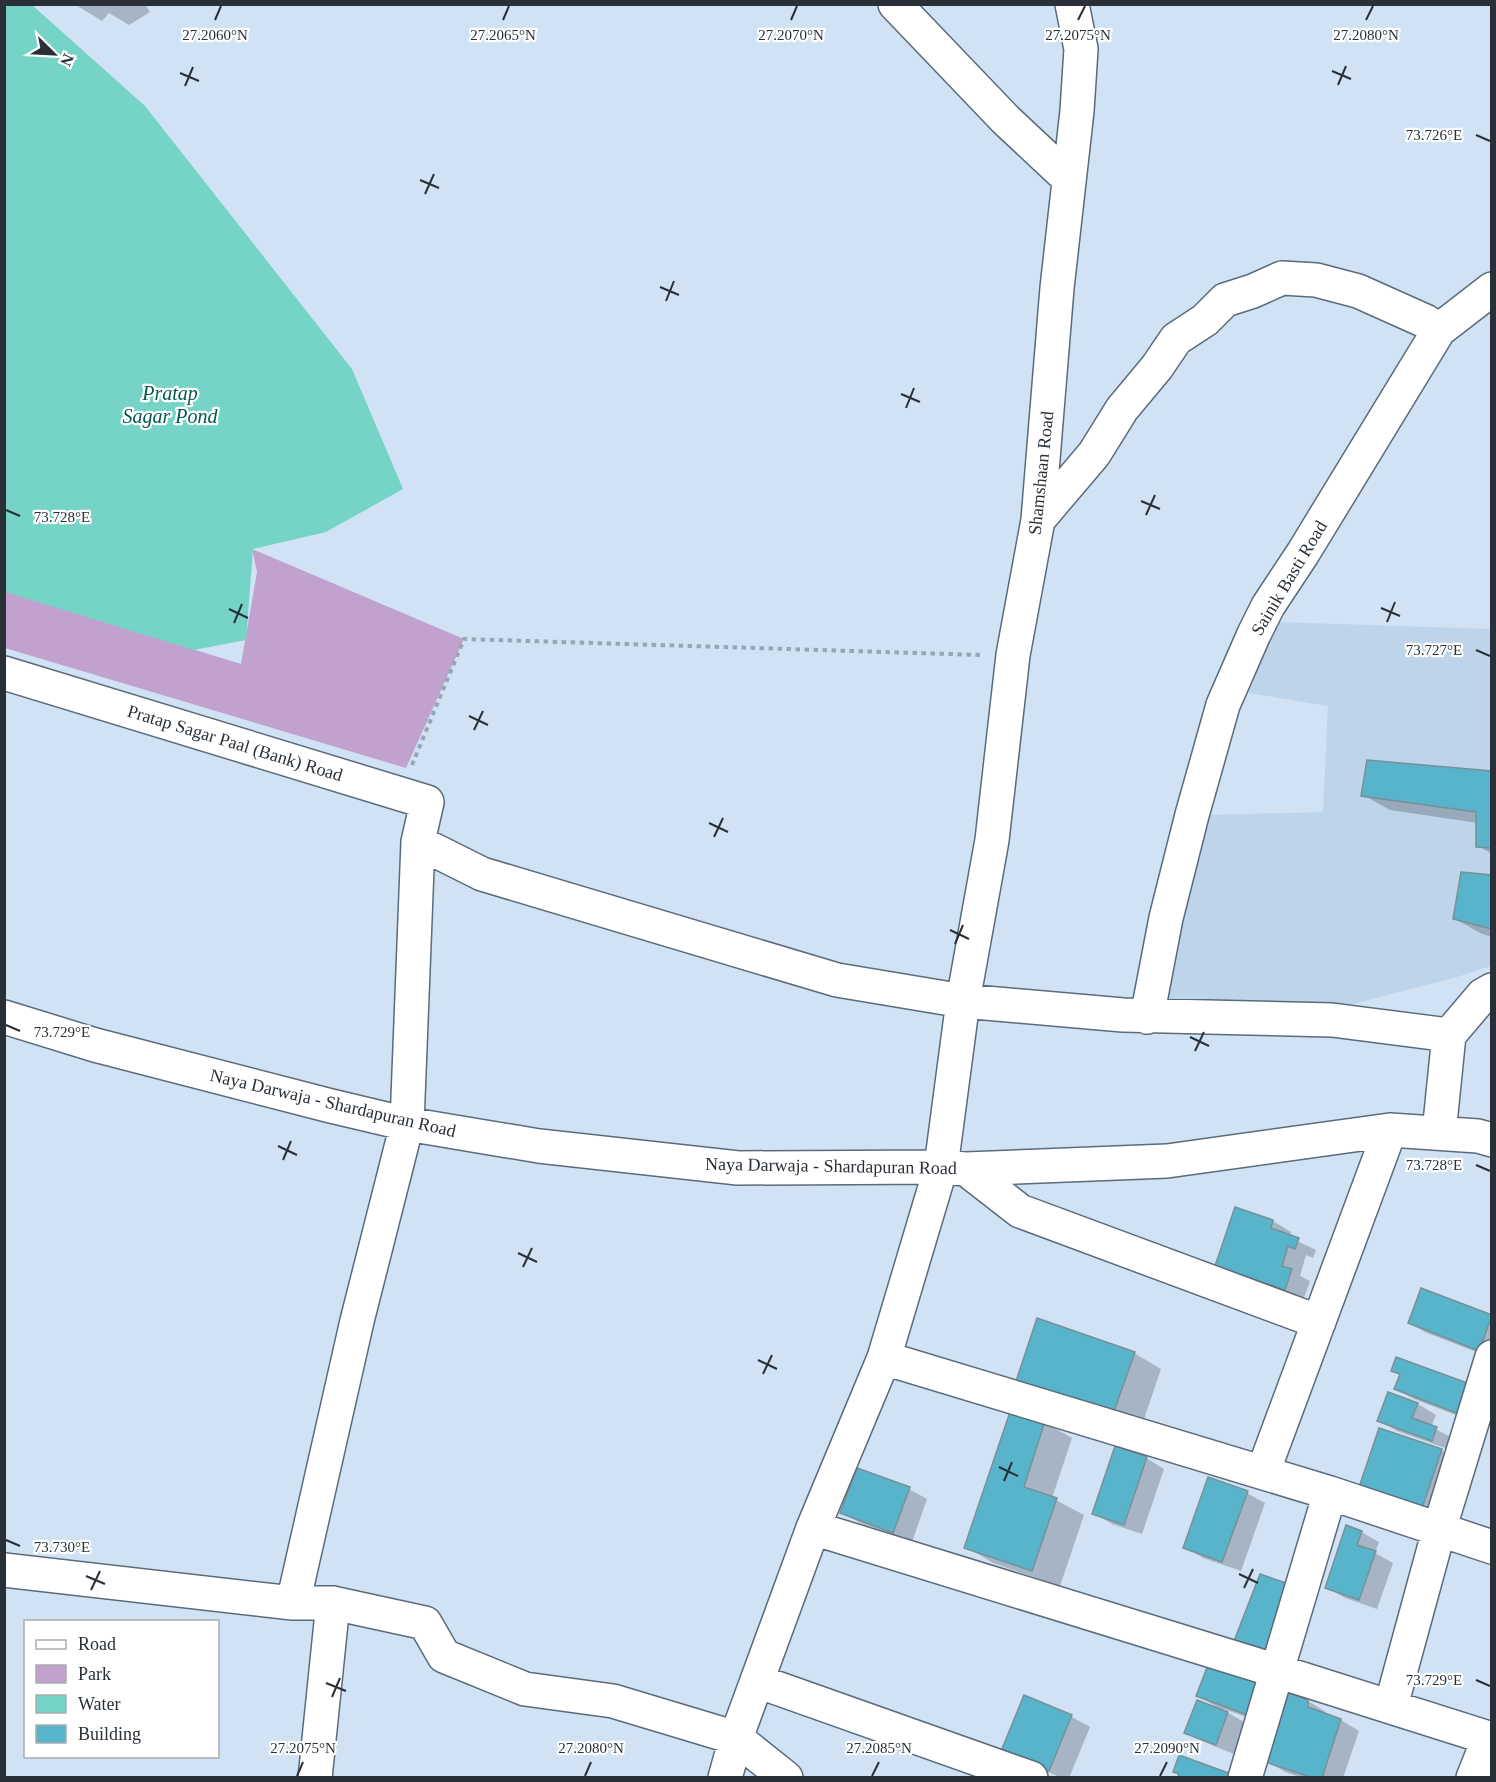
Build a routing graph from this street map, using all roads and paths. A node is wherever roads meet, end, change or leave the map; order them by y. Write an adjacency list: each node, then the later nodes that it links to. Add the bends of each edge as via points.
1 (895, 4): 3 (street, via 1006,120)
2 (1072, 4): 3 (street, Shamshaan Road, via 1081,49)
3 (1069, 179): 6 (street, Shamshaan Road)
4 (1491, 289): 5 (street, Sainik Basti Road)
5 (1439, 330): 6 (street, via 1358,291 1316,280 1282,278 1225,300 1205,320 1176,339 1122,409 1094,454); 14 (street, Sainik Basti Road, via 1268,606 1223,705 1166,918)
6 (1038, 520): 7 (street, Shamshaan Road)
7 (1013, 656): 9 (path, via 464,639); 12 (street, Shamshaan Road, via 992,840)
8 (4, 673): 9 (street, Pratap Sagar Paal (Bank) Road)
9 (401, 794): 10 (street, Pratap Sagar Paal (Bank) Road, via 427,802)
10 (418, 842): 12 (street, via 482,874 837,980); 16 (street)
11 (1491, 990): 15 (street)
12 (963, 1001): 14 (street); 20 (street, Shamshaan Road)
13 (4, 1017): 16 (street, Naya Darwaja - Shardapuran Road, via 95,1045)
14 (1147, 1017): 15 (street, via 1332,1020)
15 (1449, 1035): 18 (street)
16 (407, 1125): 20 (street, Naya Darwaja - Shardapuran Road, via 539,1146 738,1168); 30 (street, via 357,1321)
17 (1390, 1130): 18 (street, Naya Darwaja - Shardapuran Road); 20 (street, Naya Darwaja - Shardapuran Road, via 1167,1161); 21 (street)
18 (1439, 1133): 19 (street, Naya Darwaja - Shardapuran Road)
19 (1491, 1140)
20 (954, 1168): 21 (street, via 1020,1211); 23 (street, Shamshaan Road)
21 (1319, 1322): 24 (street)
22 (1491, 1357): 27 (street)
23 (884, 1358): 24 (street); 26 (street, Shamshaan Road)
24 (1263, 1472): 25 (street)
25 (1330, 1493): 27 (street); 32 (street)
26 (813, 1528): 32 (street); 33 (street, Shamshaan Road)
27 (1439, 1530): 28 (street); 34 (street)
28 (1491, 1547)
29 (4, 1570): 30 (street)
30 (293, 1603): 31 (street)
31 (333, 1604): 35 (street, via 425,1623 444,1656 525,1689 613,1701); 37 (street)
32 (1277, 1671): 34 (street); 41 (street)
33 (757, 1681): 35 (street, Shamshaan Road); 40 (street)
34 (1391, 1706): 36 (street)
35 (736, 1738): 38 (street, Shamshaan Road); 39 (street)
36 (1490, 1739): 42 (street)
37 (315, 1778)
38 (725, 1778)
39 (786, 1778)
40 (1032, 1778)
41 (1245, 1778)
42 (1473, 1778)

